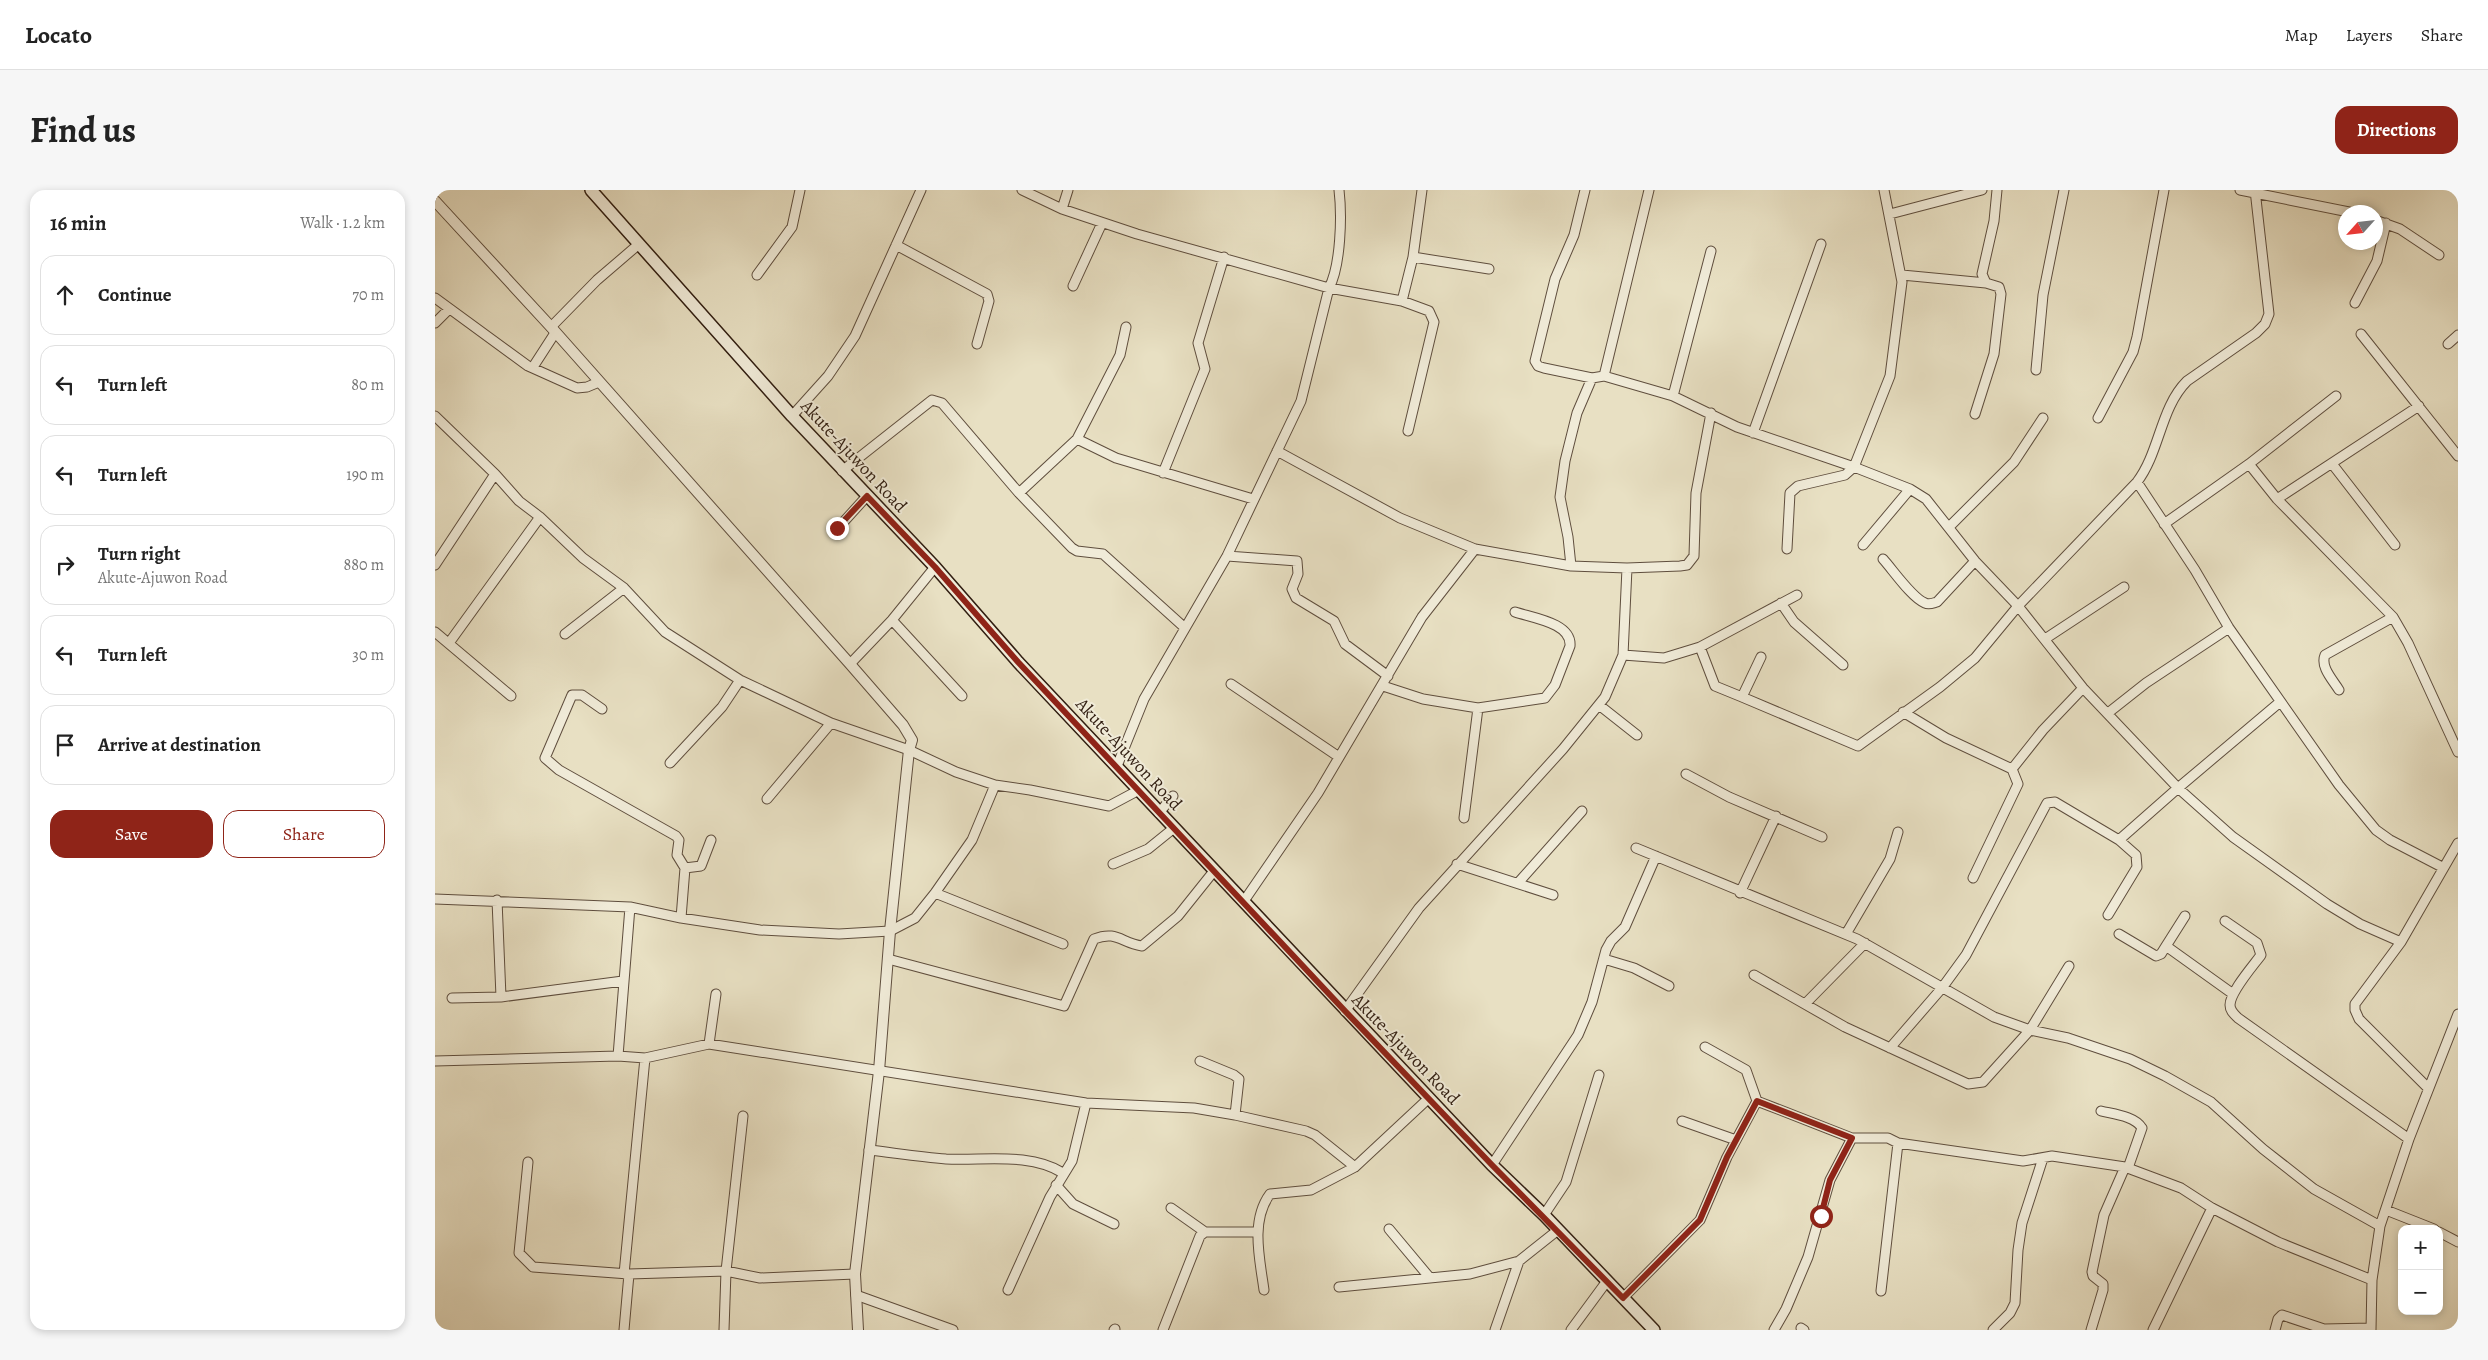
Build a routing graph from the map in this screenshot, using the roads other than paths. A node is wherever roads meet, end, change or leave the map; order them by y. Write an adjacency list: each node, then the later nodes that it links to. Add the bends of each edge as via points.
1 (591, 190): 24 (main road, Akute-Ajuwon Road)
2 (800, 190): 32 (street, via 792,226)
3 (921, 190): 26 (street)
4 (1022, 190): 18 (street)
5 (1068, 190): 18 (street)
6 (1339, 190): 36 (street, via 1337,259)
7 (1422, 190): 29 (street)
8 (1585, 190): 51 (street, via 1573,235 1555,279 1535,361 1544,368)
9 (1649, 190): 50 (street)
10 (1884, 190): 20 (street)
11 (1982, 190): 20 (street)
12 (1997, 190): 34 (street, via 1995,221 1982,274)
13 (2064, 190): 49 (street, via 2043,296)
14 (2164, 190): 61 (street, via 2135,344)
15 (2240, 190): 16 (street)
16 (2255, 191): 19 (street); 73 (street, via 2269,314 2265,324 2180,388 2146,470)
17 (435, 201): 43 (street)
18 (1062, 209): 23 (street)
19 (2338, 210)
20 (1890, 214): 33 (street)
21 (2383, 221): 22 (street)
22 (2386, 222): 28 (street); 39 (street, via 2377,261)
23 (1102, 223): 30 (street); 35 (street)
24 (639, 244): 43 (street, via 597,280); 59 (main road, Akute-Ajuwon Road)
25 (1821, 244): 63 (street)
26 (896, 245): 46 (street, via 987,294 989,301); 59 (street, via 855,336 828,376)
27 (1711, 251): 53 (street)
28 (2439, 255)
29 (1413, 257): 31 (street); 38 (street)
30 (1224, 258): 36 (street); 71 (street, via 1198,343 1205,370)
31 (1489, 269)
32 (757, 275)
33 (1902, 275): 34 (street); 69 (street, via 1890,376)
34 (1985, 282): 57 (street, via 1999,287 2001,294 1993,354)
35 (1073, 286)
36 (1329, 288): 38 (street); 65 (street, via 1301,401)
37 (435, 298): 40 (street)
38 (1402, 301): 62 (street, via 1429,311 1434,322)
39 (2355, 303)
40 (449, 310): 41 (street); 48 (street)
41 (435, 323)
42 (1127, 327): 64 (street, via 1120,355)
43 (553, 330): 48 (street); 52 (street)
44 (2361, 334): 55 (street)
45 (2458, 335): 47 (street)
46 (977, 344)
47 (2448, 344)
48 (533, 367): 52 (street, via 577,388)
49 (2036, 370)
50 (1604, 376): 51 (street); 53 (street)
51 (1592, 378): 91 (street, via 1577,413 1560,497)
52 (599, 382): 111 (street)
53 (1673, 396): 56 (street)
54 (2336, 396): 67 (street)
55 (2419, 406): 66 (street); 68 (street)
56 (1711, 413): 63 (street); 93 (street, via 1696,492 1692,561 1680,566)
57 (1975, 414)
58 (435, 416): 72 (street)
59 (792, 416): 70 (main road, Akute-Ajuwon Road)
60 (2043, 418): 81 (street, via 2014,462)
61 (2098, 418)
62 (1407, 431)
63 (1753, 433): 69 (street)
64 (1077, 439): 71 (street, via 1115,458); 75 (street)
65 (1277, 451): 77 (street); 85 (street, via 1400,518)
66 (2458, 456)
67 (2249, 464): 78 (street); 80 (street)
68 (2333, 465): 78 (street); 84 (street)
69 (1854, 468): 74 (street); 86 (street, via 1845,476 1792,489)
70 (842, 471): 75 (street, via 933,400 942,402); 76 (main road, Akute-Ajuwon Road)
71 (1163, 473): 77 (street)
72 (495, 474): 79 (street, via 519,501); 90 (street)
73 (2137, 482): 80 (street); 98 (street)
74 (1910, 489): 81 (street, via 1926,500); 83 (street)
75 (1019, 493): 102 (street, via 1072,548 1103,554)
76 (867, 496): 82 (street); 92 (main road, Akute-Ajuwon Road)
77 (1253, 499): 87 (street)
78 (2277, 499): 100 (street)
79 (540, 517): 95 (street, via 583,558); 107 (street)
80 (2164, 524): 103 (street)
81 (1949, 527): 89 (street)
82 (837, 528)
83 (1863, 544)
84 (2395, 546)
85 (1475, 549): 91 (street); 113 (street, via 1423,617)
86 (1787, 550)
87 (1227, 556): 102 (street); 113 (street, via 1297,561 1298,574 1291,589 1296,598 1334,620 1345,644)
88 (1883, 559): 89 (street, via 1915,595 1924,603 1931,604 1937,602)
89 (1975, 562): 98 (street)
90 (435, 565)
91 (1571, 566): 93 (street)
92 (935, 567): 101 (street); 134 (main road, Akute-Ajuwon Road, via 1018,662)
93 (1627, 568): 109 (street)
94 (2124, 587): 106 (street)
95 (625, 588): 105 (street); 114 (street, via 665,632)
96 (1797, 595): 97 (street)
97 (1781, 603): 108 (street); 112 (street, via 1794,622)
98 (2017, 606): 106 (street); 126 (street, via 1975,658)
99 (1515, 612): 124 (street, via 1567,632 1570,646 1555,684 1545,698)
100 (2393, 617): 118 (street, via 2325,655 2325,668); 131 (street)
101 (892, 620): 111 (street); 120 (street)
102 (1185, 628): 134 (street, via 1144,699)
103 (2229, 628): 122 (street); 127 (street, via 2146,683)
104 (435, 632): 107 (street)
105 (565, 634)
106 (2045, 639): 117 (street)
107 (449, 643): 119 (street)
108 (1700, 647): 109 (street, via 1664,658); 121 (street, via 1715,686)
109 (1623, 654): 123 (street)
110 (1761, 658): 121 (street)
111 (850, 664): 130 (street, via 909,732 912,740)
112 (1843, 665)
113 (1388, 676): 116 (street)
114 (739, 680): 128 (street); 133 (street, via 722,707)
115 (1231, 684): 132 (street)
116 (1383, 686): 124 (street, via 1423,699); 132 (street)
117 (2083, 688): 127 (street); 135 (street)
118 (2339, 690)
119 (511, 696)
120 (962, 696)
121 (1742, 697): 126 (street, via 1858,746 1865,744)
122 (2280, 702): 138 (street); 156 (street, via 2339,785 2376,830)
123 (1599, 705): 129 (street); 155 (street)
124 (1478, 708): 145 (street)
125 (602, 709): 157 (street, via 582,695 572,695 545,758 559,770 673,833 679,840 677,855)
126 (1903, 712): 135 (street, via 1946,738)
127 (2108, 713): 138 (street)
128 (831, 724): 130 (street); 141 (street)
129 (1637, 735)
130 (909, 750): 137 (street, via 956,772); 172 (street)
131 (2458, 752)
132 (1339, 757): 166 (street)
133 (670, 763)
134 (1117, 766): 139 (main road, Akute-Ajuwon Road)
135 (2012, 769): 159 (street, via 2017,784)
136 (1685, 774): 144 (street, via 1729,797)
137 (995, 785): 139 (street, via 1109,806); 161 (street, via 972,840)
138 (2178, 788): 150 (street); 175 (street, via 2233,837 2327,904 2360,924)
139 (1139, 790): 143 (main road, Akute-Ajuwon Road)
140 (1173, 796): 143 (street)
141 (767, 799)
142 (1582, 811): 160 (street)
143 (1159, 813): 146 (main road, Akute-Ajuwon Road)
144 (1777, 816): 148 (street); 162 (street)
145 (1464, 818)
146 (1174, 828): 154 (street, via 1148,849); 158 (main road, Akute-Ajuwon Road)
147 (1898, 832): 173 (street, via 1889,859)
148 (1821, 837)
149 (711, 840): 157 (street, via 705,862 701,866)
150 (2119, 840): 168 (street, via 2136,855 2137,866); 185 (street, via 2055,802 2047,804 1966,955)
151 (2458, 843): 156 (street)
152 (1636, 848): 153 (street)
153 (1656, 856): 162 (street); 180 (street, via 1625,927 1611,941)
154 (1113, 864)
155 (1457, 864): 160 (street); 191 (street, via 1419,908)
156 (2442, 867): 175 (street)
157 (685, 868): 170 (street)
158 (1214, 870): 166 (main road, Akute-Ajuwon Road); 179 (street, via 1178,916 1142,946 1114,935 1095,939 1064,1006)
159 (1973, 878)
160 (1518, 883): 163 (street)
161 (935, 893): 172 (street, via 915,918); 176 (street)
162 (1740, 893): 173 (street)
163 (1553, 895)
164 (435, 899): 165 (street)
165 (497, 900): 167 (street); 188 (street)
166 (1244, 902): 191 (main road, Akute-Ajuwon Road)
167 (630, 907): 170 (street); 183 (street)
168 (2107, 915)
169 (2185, 916): 178 (street)
170 (681, 918): 172 (street, via 759,930 839,934)
171 (2225, 920): 187 (street, via 2261,949 2261,955)
172 (890, 931): 179 (street)
173 (1846, 934): 177 (street)
174 (2119, 934): 178 (street, via 2157,956)
175 (2401, 942): 203 (street, via 2360,997 2355,1010 2380,1042)
176 (1063, 944)
177 (1865, 944): 185 (street); 190 (street)
178 (2166, 946): 187 (street)
179 (888, 959): 201 (street)
180 (1604, 959): 184 (street, via 1634,968); 218 (street, via 1592,1002 1578,1035)
181 (2069, 966): 193 (street)
182 (1754, 975): 190 (street)
183 (623, 982): 188 (street); 197 (street)
184 (1669, 986)
185 (1942, 988): 193 (street, via 1994,1017); 196 (street)
186 (716, 994): 194 (street)
187 (2233, 994): 212 (street, via 2231,1010 2238,1018)
188 (501, 997): 189 (street)
189 (453, 998)
190 (1805, 1004): 196 (street)
191 (1345, 1011): 204 (main road, Akute-Ajuwon Road)
192 (2458, 1014): 203 (street)
193 (2030, 1030): 196 (street, via 1983,1082 1968,1084); 229 (street, via 2069,1038 2130,1059 2199,1094 2314,1189)
194 (709, 1044): 198 (street); 201 (street)
195 (1705, 1047): 205 (street, via 1746,1070)
196 (1890, 1048)
197 (618, 1056): 198 (street); 199 (street)
198 (645, 1058): 238 (street)
199 (435, 1061)
200 (1200, 1061): 208 (street, via 1239,1079)
201 (879, 1071): 206 (street); 215 (street)
202 (1599, 1075): 226 (street, via 1566,1182)
203 (2428, 1088): 212 (street)
204 (1429, 1098): 218 (main road, Akute-Ajuwon Road); 219 (street)
205 (1757, 1101): 211 (street); 213 (street)
206 (1086, 1103): 208 (street, via 1194,1108); 221 (street, via 1072,1161)
207 (2101, 1111): 220 (street, via 2138,1122 2142,1128)
208 (1235, 1114): 219 (street, via 1306,1131)
209 (743, 1116): 237 (street)
210 (1682, 1121): 213 (street)
211 (1852, 1138): 214 (street, via 1888,1138); 258 (street, via 1830,1180 1808,1257 1787,1309)
212 (2409, 1139): 225 (street)
213 (1737, 1140): 248 (street, via 1700,1220)
214 (1899, 1143): 216 (street, via 2023,1161); 246 (street)
215 (869, 1150): 221 (street, via 947,1159 1028,1161 1052,1166); 239 (street)
216 (2043, 1158): 220 (street, via 2052,1156); 259 (street, via 2022,1223 2015,1302 2010,1313)
217 (528, 1162): 238 (street, via 519,1252 533,1267)
218 (1492, 1165): 226 (main road, Akute-Ajuwon Road)
219 (1355, 1167): 233 (street, via 1311,1190 1270,1194)
220 (2127, 1168): 224 (street, via 2181,1188); 260 (street, via 2104,1215 2092,1272 2103,1284 2103,1290)
221 (1063, 1173): 222 (street)
222 (1056, 1185): 227 (street, via 1073,1204); 244 (street)
223 (1171, 1208): 232 (street)
224 (2212, 1208): 241 (street, via 2285,1246); 261 (street)
225 (2386, 1210): 228 (street); 229 (street)
226 (1543, 1215): 231 (main road, Akute-Ajuwon Road)
227 (1114, 1224)
228 (2424, 1225)
229 (2380, 1226): 241 (street)
230 (1389, 1229): 240 (street)
231 (1558, 1230): 236 (street); 242 (main road, Akute-Ajuwon Road)
232 (1205, 1232): 233 (street); 254 (street, via 1197,1240)
233 (1257, 1232): 245 (street)
234 (2443, 1234): 235 (street)
235 (2458, 1242)
236 (1519, 1261): 240 (street, via 1470,1274); 255 (street)
237 (726, 1272): 238 (street); 239 (street, via 760,1278); 251 (street)
238 (626, 1274): 250 (street)
239 (855, 1274): 247 (street)
240 (1430, 1278): 243 (street)
241 (2372, 1280): 249 (street)
242 (1607, 1281): 248 (main road, Akute-Ajuwon Road); 256 (street)
243 (1339, 1287)
244 (1008, 1290)
245 (1264, 1290)
246 (1881, 1291)
247 (856, 1295): 252 (street); 253 (street)
248 (1623, 1298): 257 (main road, Akute-Ajuwon Road)
249 (2371, 1329): 262 (street, via 2324,1328 2283,1315 2278,1319)
250 (624, 1330)
251 (724, 1330)
252 (857, 1330)
253 (953, 1330)
254 (1163, 1330)
255 (1495, 1330)
256 (1571, 1330)
257 (1654, 1330)
258 (1774, 1330)
259 (1993, 1330)
260 (2091, 1330)
261 (2153, 1330)
262 (2275, 1330)

